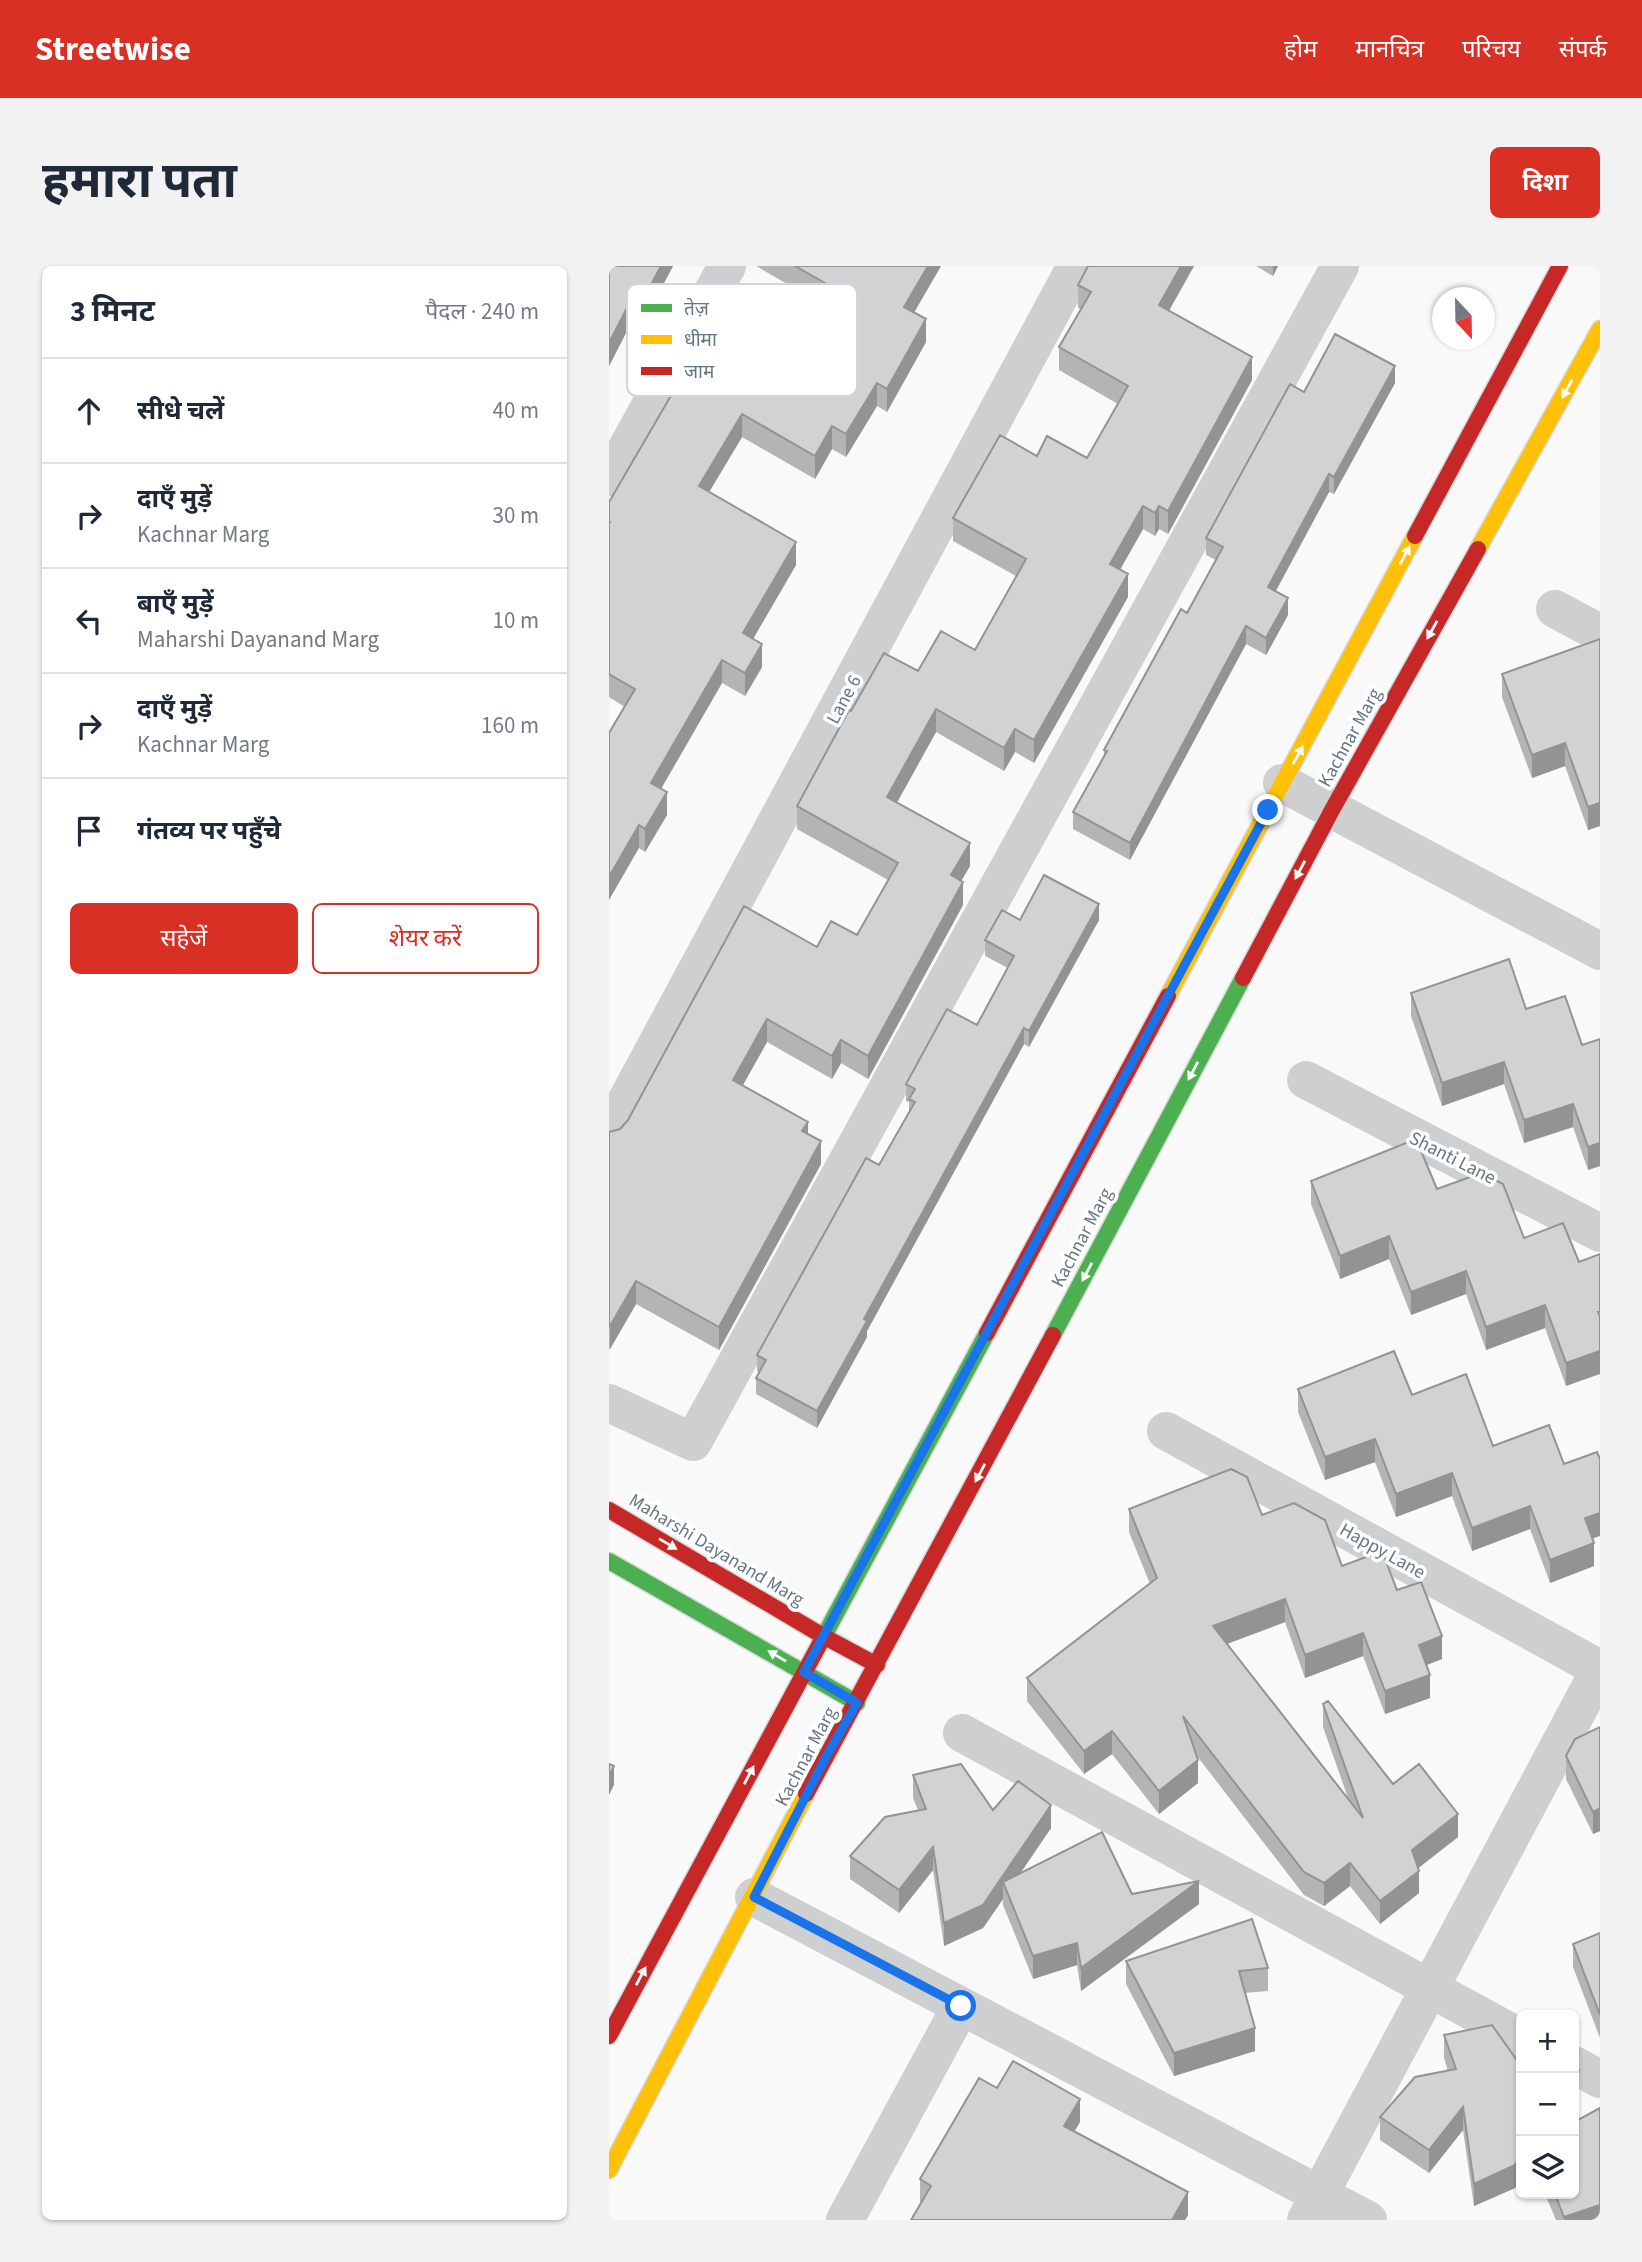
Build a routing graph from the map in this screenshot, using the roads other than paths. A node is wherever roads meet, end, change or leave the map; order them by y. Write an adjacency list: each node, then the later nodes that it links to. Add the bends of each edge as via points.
1 (727, 266): 5 (street)
2 (1076, 266): 15 (street, Lane 6)
3 (1340, 266): 17 (street, via 693,1442)
4 (1560, 266): 11 (street, Kachnar Marg, one-way to 4)
5 (717, 284)
6 (1600, 329): 12 (street, Kachnar Marg, one-way to 12)
7 (656, 396): 8 (street)
8 (611, 477)
9 (1555, 609): 10 (street)
10 (1600, 633)
11 (1282, 783): 12 (street); 21 (street, Kachnar Marg)
12 (1332, 810): 13 (street); 22 (street, Kachnar Marg, one-way to 22)
13 (1600, 951)
14 (1306, 1080): 16 (street, Shanti Lane)
15 (609, 1133)
16 (1600, 1233)
17 (609, 1403)
18 (1166, 1432): 23 (street, Happy Lane)
19 (609, 1510): 21 (street, Maharshi Dayanand Marg, one-way to 21)
20 (609, 1562): 24 (street, one-way to 20)
21 (824, 1636): 22 (street, Maharshi Dayanand Marg); 24 (street, Kachnar Marg)
22 (877, 1665): 25 (street, Kachnar Marg)
23 (1600, 1669): 28 (street)
24 (804, 1672): 25 (street); 31 (street, Kachnar Marg, one-way to 24)
25 (857, 1703): 27 (street, Kachnar Marg)
26 (962, 1733): 28 (street)
27 (754, 1897): 29 (street); 34 (street, Kachnar Marg)
28 (1429, 1989): 30 (street); 35 (street)
29 (961, 2006): 35 (street); 36 (street)
30 (1516, 2035)
31 (609, 2036)
32 (1579, 2069): 33 (street)
33 (1600, 2080)
34 (609, 2170)
35 (1313, 2207): 37 (street)
36 (845, 2220)
37 (1367, 2220)

